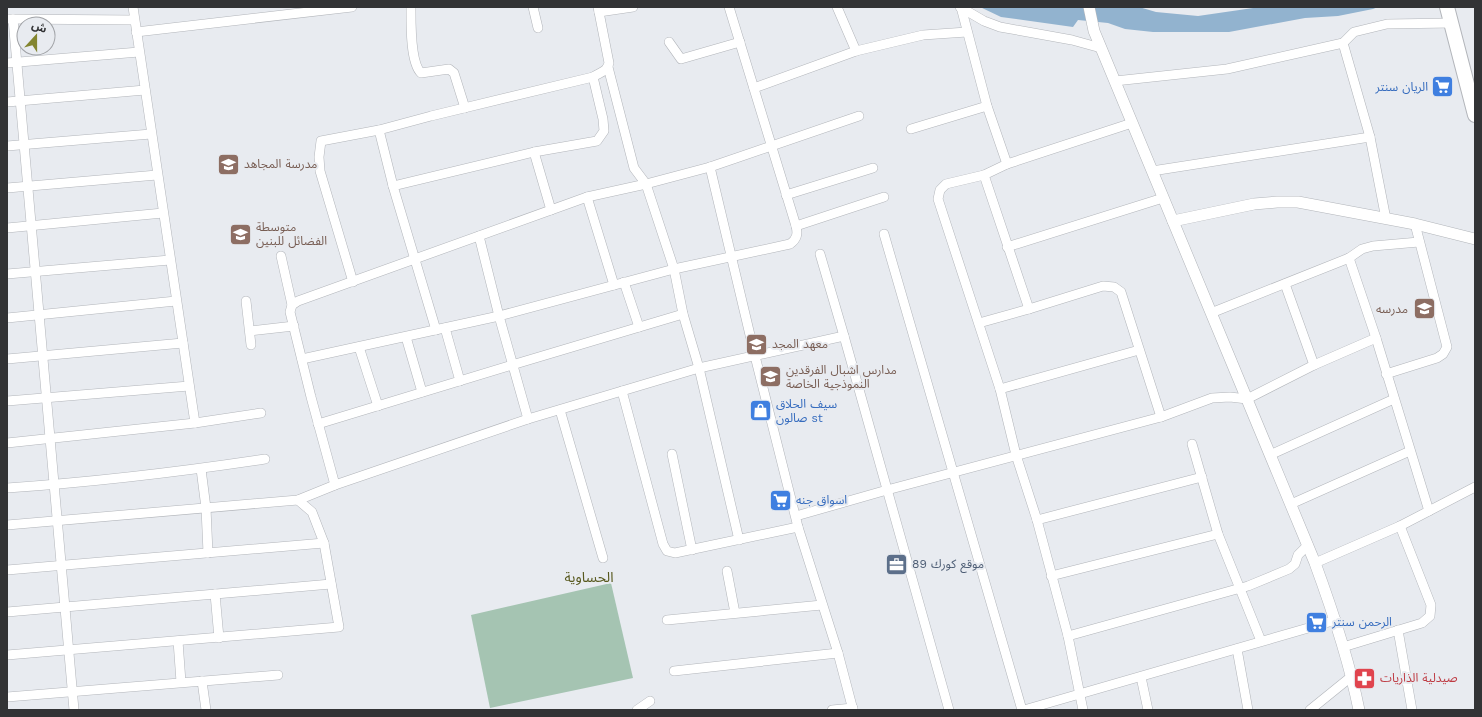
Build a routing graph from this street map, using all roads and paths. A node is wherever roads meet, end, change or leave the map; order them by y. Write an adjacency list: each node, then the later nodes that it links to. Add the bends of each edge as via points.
1 (133, 7): 13 (street)
2 (352, 7): 16 (street)
3 (411, 7): 34 (street, via 413,48 418,70 421,73 449,69 454,73)
4 (533, 7): 15 (street)
5 (633, 7): 11 (street)
6 (729, 7): 19 (street)
7 (837, 7): 22 (street)
8 (960, 7): 17 (street); 21 (street, via 1000,27)
9 (1089, 7): 21 (street)
10 (1447, 7): 14 (main road)
11 (598, 10): 26 (street)
12 (10, 19): 13 (street); 24 (street)
13 (134, 20): 16 (street)
14 (1452, 23): 20 (street, via 1387,24 1354,32); 36 (main road)
15 (538, 28)
16 (136, 32): 23 (street)
17 (967, 32): 22 (street, via 923,35); 33 (street)
18 (669, 42): 19 (street, via 681,59)
19 (740, 42): 29 (street)
20 (1342, 43): 28 (street, via 1227,69); 41 (street)
21 (1101, 48): 28 (street)
22 (856, 51): 29 (street)
23 (139, 52): 24 (street); 30 (street)
24 (17, 62): 25 (street); 31 (street)
25 (7, 63)
26 (608, 68): 27 (street); 52 (street, via 634,168)
27 (593, 77): 34 (street); 45 (street, via 604,131 597,141)
28 (1115, 81): 37 (street)
29 (754, 88): 44 (street)
30 (145, 90): 31 (street); 40 (street)
31 (20, 101): 32 (street); 42 (street)
32 (7, 102)
33 (986, 106): 38 (street); 46 (street)
34 (465, 108): 39 (street)
35 (859, 116): 44 (street)
36 (1475, 116)
37 (1132, 123): 46 (street); 49 (street)
38 (911, 129)
39 (379, 130): 54 (street); 82 (street, via 321,141 320,171)
40 (151, 134): 42 (street); 50 (street)
41 (1370, 137): 49 (street); 62 (street)
42 (24, 145): 43 (street); 53 (street)
43 (7, 146)
44 (771, 147): 47 (street); 56 (street)
45 (534, 152): 54 (street); 60 (street)
46 (1007, 164): 51 (street)
47 (710, 167): 52 (street); 75 (street)
48 (873, 168): 56 (street)
49 (1152, 171): 59 (street)
50 (157, 175): 53 (street); 61 (street)
51 (984, 175): 72 (street); 95 (street, via 946,184 940,190 938,199)
52 (646, 184): 57 (street); 79 (street)
53 (28, 186): 55 (street); 65 (street)
54 (393, 186): 77 (street)
55 (7, 188)
56 (786, 195): 66 (street)
57 (587, 197): 60 (street); 85 (street)
58 (884, 197): 66 (street)
59 (1163, 198): 63 (street); 72 (street)
60 (551, 210): 69 (street)
61 (163, 213): 65 (street); 78 (street)
62 (1386, 219): 63 (street, via 1298,202 1284,202 1254,204); 64 (street)
63 (1173, 221): 90 (street)
64 (1415, 224): 70 (street); 71 (street)
65 (31, 226): 67 (street); 80 (street)
66 (796, 226): 75 (street, via 796,240 790,244)
67 (7, 228)
68 (884, 234): 140 (street)
69 (479, 236): 77 (street); 93 (street)
70 (1475, 238)
71 (1420, 242): 76 (street, via 1373,246 1362,249); 114 (street, via 1447,347 1437,358)
72 (1007, 247): 89 (street)
73 (820, 254): 101 (street)
74 (281, 256): 88 (street)
75 (732, 256): 79 (street); 108 (street)
76 (1349, 258): 84 (street); 102 (street)
77 (416, 259): 82 (street); 98 (street)
78 (170, 260): 80 (street); 86 (street)
79 (674, 269): 83 (street); 91 (street)
80 (35, 272): 81 (street); 92 (street)
81 (7, 274)
82 (353, 282): 88 (street)
83 (624, 282): 85 (street); 97 (street)
84 (1285, 284): 90 (street); 112 (street)
85 (614, 285): 93 (street)
86 (176, 301): 92 (street); 103 (street)
87 (246, 301): 99 (street)
88 (292, 305): 96 (street, via 290,312)
89 (1029, 309): 95 (street); 106 (street, via 1103,286 1114,287 1121,292)
90 (1211, 313): 121 (street)
91 (684, 314): 97 (street); 113 (street)
92 (39, 316): 94 (street); 107 (street)
93 (498, 316): 98 (street); 111 (street)
94 (7, 318)
95 (979, 323): 117 (street)
96 (294, 326): 99 (street); 110 (street)
97 (639, 327): 111 (street)
98 (440, 329): 100 (street); 115 (street)
99 (250, 331): 104 (street)
100 (406, 336): 105 (street); 119 (street)
101 (844, 336): 108 (street); 146 (street)
102 (1376, 338): 112 (street); 114 (street)
103 (183, 343): 107 (street); 116 (street)
104 (251, 345)
105 (359, 346): 110 (street); 124 (street)
106 (1139, 350): 117 (street); 127 (street)
107 (43, 356): 109 (street); 120 (street)
108 (755, 356): 113 (street); 151 (street)
109 (7, 359)
110 (302, 359): 130 (street)
111 (512, 365): 115 (street); 128 (street)
112 (1314, 365): 121 (street)
113 (699, 368): 118 (street); 158 (street)
114 (1386, 374): 122 (street)
115 (460, 381): 119 (street)
116 (189, 386): 120 (street); 129 (street)
117 (1000, 389): 136 (street)
118 (622, 391): 125 (street); 161 (street, via 663,544 667,551 675,553)
119 (422, 392): 124 (street)
120 (46, 398): 123 (street); 131 (street)
121 (1247, 399): 127 (street, via 1212,398); 137 (street)
122 (1394, 399): 134 (street); 137 (street)
123 (7, 401)
124 (378, 406): 130 (street)
125 (560, 410): 128 (street); 163 (street)
126 (261, 413): 129 (street)
127 (1161, 417): 136 (street)
128 (528, 419): 142 (street)
129 (195, 423): 131 (street)
130 (318, 424): 142 (street)
131 (50, 440): 132 (street); 143 (street)
132 (7, 443)
133 (1192, 444): 141 (street)
134 (1410, 451): 148 (street); 150 (street)
135 (672, 454): 161 (street)
136 (1016, 455): 140 (street); 152 (street)
137 (1270, 455): 148 (street)
138 (265, 459): 139 (street)
139 (201, 469): 143 (street); 149 (street)
140 (954, 472): 146 (street); 204 (street)
141 (1202, 477): 152 (street); 157 (street)
142 (335, 484): 147 (street)
143 (54, 485): 145 (street); 153 (street)
144 (1475, 487): 150 (street)
145 (7, 488)
146 (887, 490): 151 (street); 203 (street)
147 (298, 500): 149 (street); 159 (street, via 312,512)
148 (1290, 504): 160 (street)
149 (206, 508): 153 (street); 162 (street)
150 (1429, 511): 155 (street)
151 (796, 516): 156 (street)
152 (1037, 520): 168 (street)
153 (57, 521): 154 (street); 165 (street)
154 (7, 525)
155 (1400, 526): 164 (street); 178 (street, via 1430,604 1430,616 1422,623)
156 (798, 527): 158 (street); 172 (street)
157 (1218, 534): 168 (street); 170 (street)
158 (739, 540): 161 (street)
159 (324, 543): 162 (street); 169 (street)
160 (1308, 545): 164 (street); 170 (street, via 1289,569)
161 (692, 550)
162 (208, 553): 165 (street)
163 (604, 558)
164 (1315, 563): 177 (street)
165 (61, 565): 166 (street); 173 (street)
166 (7, 570)
167 (726, 571): 175 (street)
168 (1051, 576): 179 (street)
169 (332, 584): 171 (street); 180 (street, via 339,628)
170 (1240, 588): 179 (street); 182 (street)
171 (215, 594): 173 (street); 180 (street)
172 (822, 604): 175 (street); 186 (street)
173 (65, 607): 174 (street); 185 (street)
174 (7, 612)
175 (735, 613): 176 (street)
176 (667, 620)
177 (1336, 620): 182 (street); 183 (street)
178 (1398, 630): 183 (street); 210 (street)
179 (1068, 636): 195 (street)
180 (219, 638): 181 (street)
181 (178, 641): 185 (street); 193 (street)
182 (1261, 641): 184 (street)
183 (1343, 647): 190 (street)
184 (1237, 649): 191 (street); 207 (street)
185 (68, 650): 187 (street); 194 (street)
186 (838, 653): 188 (street); 198 (street)
187 (7, 656)
188 (674, 671)
189 (278, 675): 192 (street)
190 (1352, 676): 208 (street); 209 (street)
191 (1140, 677): 195 (street); 206 (street)
192 (202, 681): 193 (street); 200 (street)
193 (182, 682): 194 (street)
194 (72, 691): 196 (street); 199 (street)
195 (1080, 694): 204 (street); 205 (street)
196 (7, 696)
197 (650, 701): 201 (street)
198 (853, 709): 202 (street)
199 (74, 710)
200 (206, 710)
201 (637, 710)
202 (832, 710)
203 (949, 710)
204 (1023, 710)
205 (1083, 710)
206 (1148, 710)
207 (1248, 710)
208 (1310, 710)
209 (1359, 710)
210 (1412, 710)

